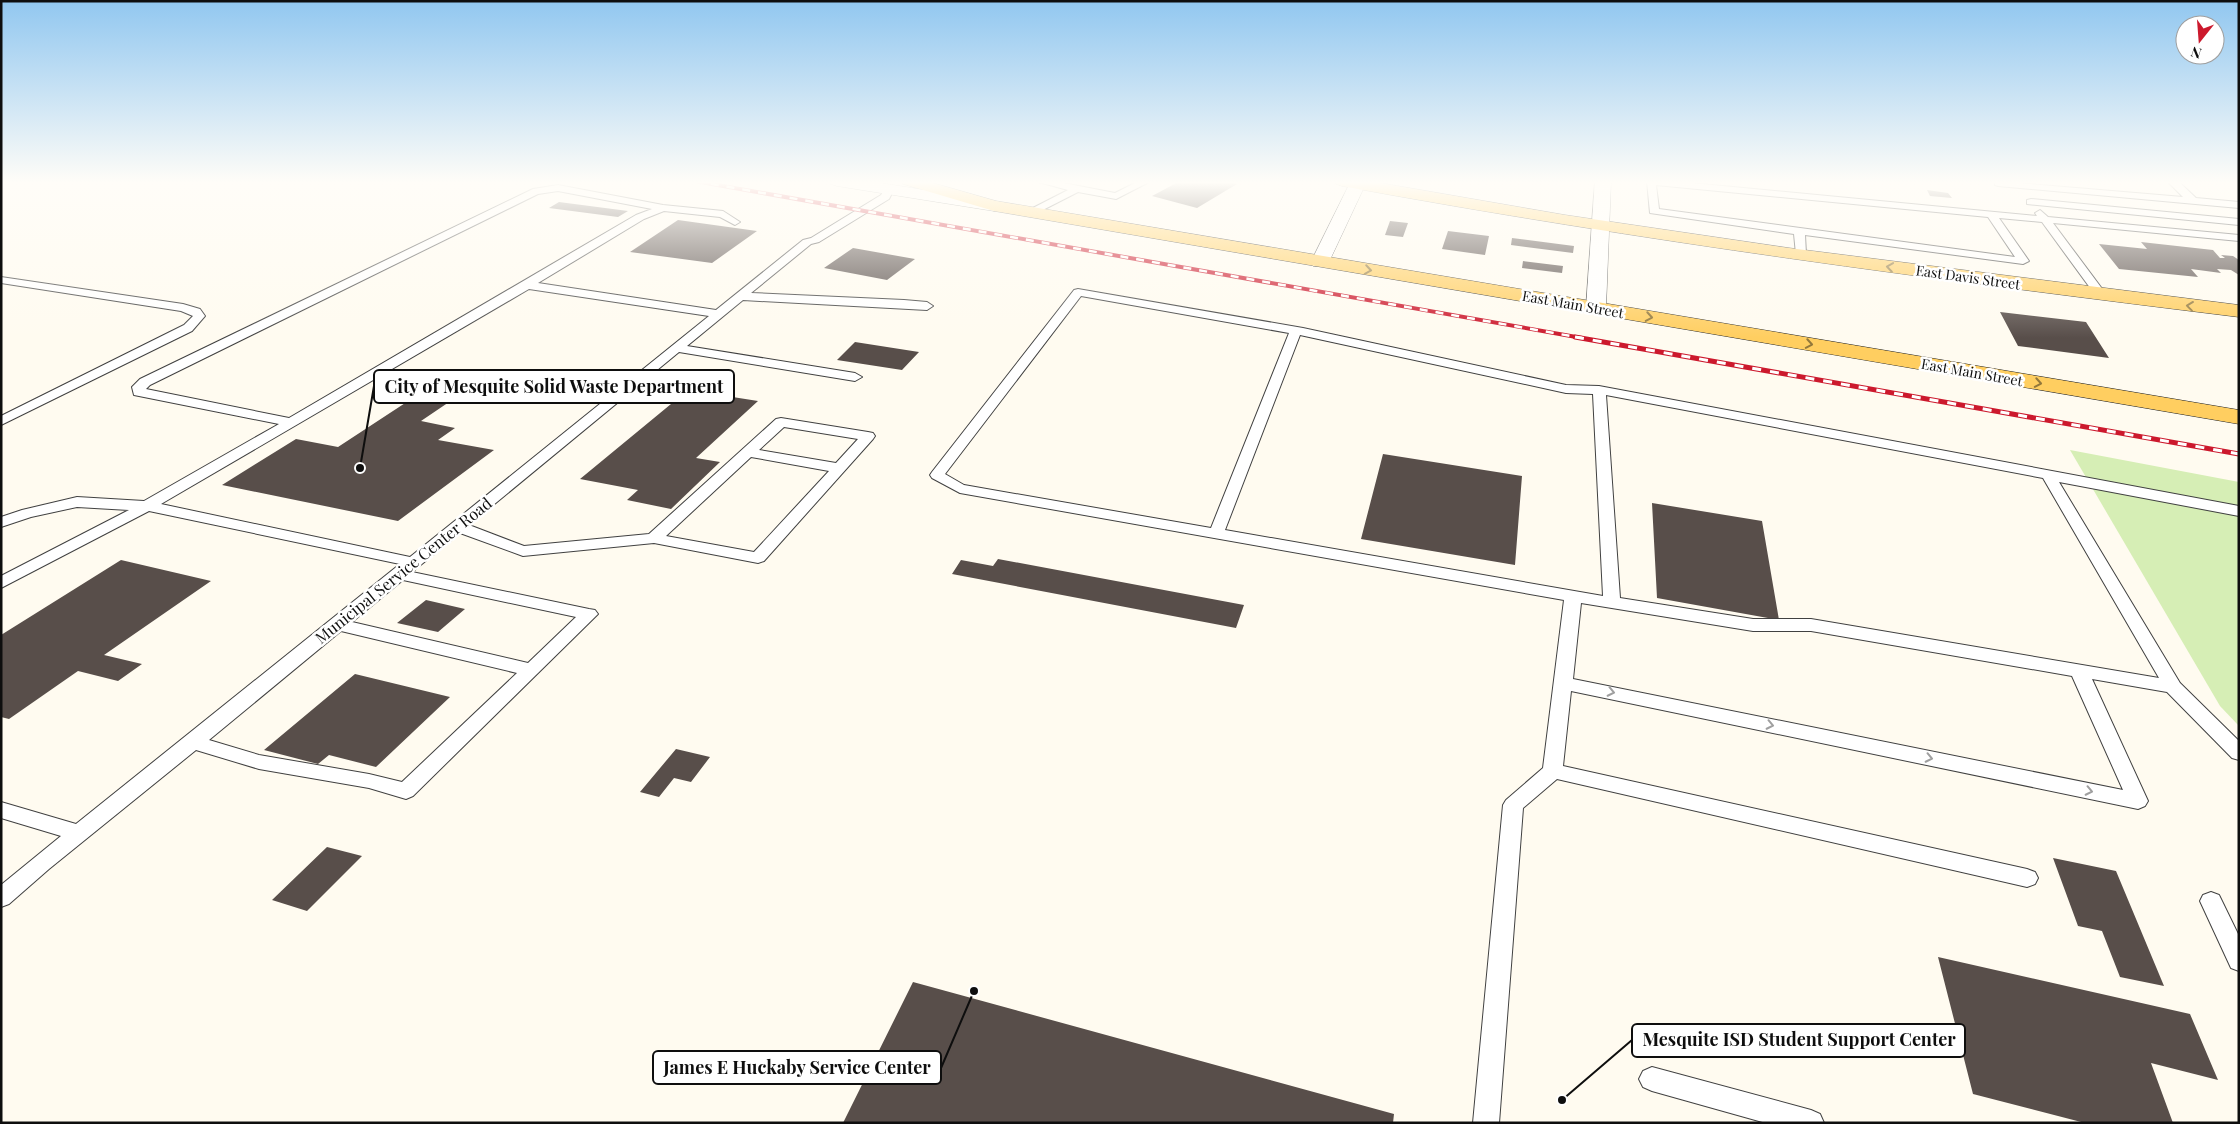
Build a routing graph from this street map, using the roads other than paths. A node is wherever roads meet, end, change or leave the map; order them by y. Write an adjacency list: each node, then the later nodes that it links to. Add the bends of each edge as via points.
1 (449, 233): 30 (lane, via 139,387 139,392)
2 (613, 233): 17 (lane)
3 (822, 233): 19 (lane, Municipal Service Center Road)
4 (1152, 233): 15 (main road, East Main Street)
5 (1332, 233): 15 (street)
6 (1601, 233): 21 (street)
7 (1660, 233): 14 (main road, East Davis Street)
8 (1799, 233): 14 (lane)
9 (1817, 233): 10 (lane, via 2023,261)
10 (2005, 233)
11 (2055, 233): 18 (lane)
12 (2192, 233): 13 (lane)
13 (2239, 238)
14 (1801, 254): 18 (main road, East Davis Street, one-way to 14)
15 (1320, 262): 21 (main road, East Main Street, one-way to 21)
16 (1, 280): 29 (lane, via 184,308 199,316 188,328)
17 (527, 285): 23 (lane); 30 (lane)
18 (2100, 294): 22 (main road, East Davis Street, one-way to 18)
19 (740, 296): 20 (lane, via 781,300 887,301); 23 (lane, Municipal Service Center Road)
20 (927, 306)
21 (1596, 308): 28 (main road, East Main Street, one-way to 28)
22 (2239, 312)
23 (719, 314): 25 (lane, Municipal Service Center Road)
24 (1296, 331): 27 (lane, via 1566,389); 38 (lane); 38 (lane, via 1078,292 937,475 960,489)
25 (676, 348): 26 (lane); 37 (lane, Municipal Service Center Road)
26 (854, 377)
27 (1600, 390): 33 (lane); 44 (lane)
28 (2239, 417)
29 (1, 421)
30 (291, 422): 34 (lane)
31 (748, 452): 32 (lane); 32 (lane, via 781,422 868,436); 39 (lane)
32 (838, 468): 39 (lane, via 758,558)
33 (2048, 476): 35 (lane); 49 (lane)
34 (147, 506): 36 (lane, via 77,502); 40 (lane); 42 (lane)
35 (2239, 511)
36 (1, 522)
37 (456, 526): 39 (lane, via 523,551); 40 (lane, Municipal Service Center Road)
38 (1216, 534): 43 (lane)
39 (654, 538)
40 (412, 562): 41 (lane, Municipal Service Center Road)
41 (397, 574): 45 (lane, Municipal Service Center Road); 46 (lane, via 589,614)
42 (1, 584)
43 (1573, 596): 44 (lane); 48 (lane)
44 (1612, 602): 47 (lane, via 1753,625 1811,624)
45 (337, 624): 46 (lane); 50 (lane, Municipal Service Center Road)
46 (532, 670): 50 (lane, via 406,791 259,762)
47 (2079, 671): 48 (lane, one-way to 47, via 2138,801); 49 (lane)
48 (1563, 683): 52 (lane)
49 (2172, 687): 51 (lane)
50 (192, 742): 54 (lane, Municipal Service Center Road)
51 (2239, 753)
52 (1553, 771): 55 (lane); 60 (lane, via 1513,805)
53 (1, 810): 54 (lane)
54 (79, 833): 56 (lane, Municipal Service Center Road)
55 (2026, 878)
56 (1, 898)
57 (2212, 901): 58 (lane)
58 (2239, 961)
59 (1652, 1079): 61 (lane)
60 (1486, 1123)
61 (1811, 1123)

